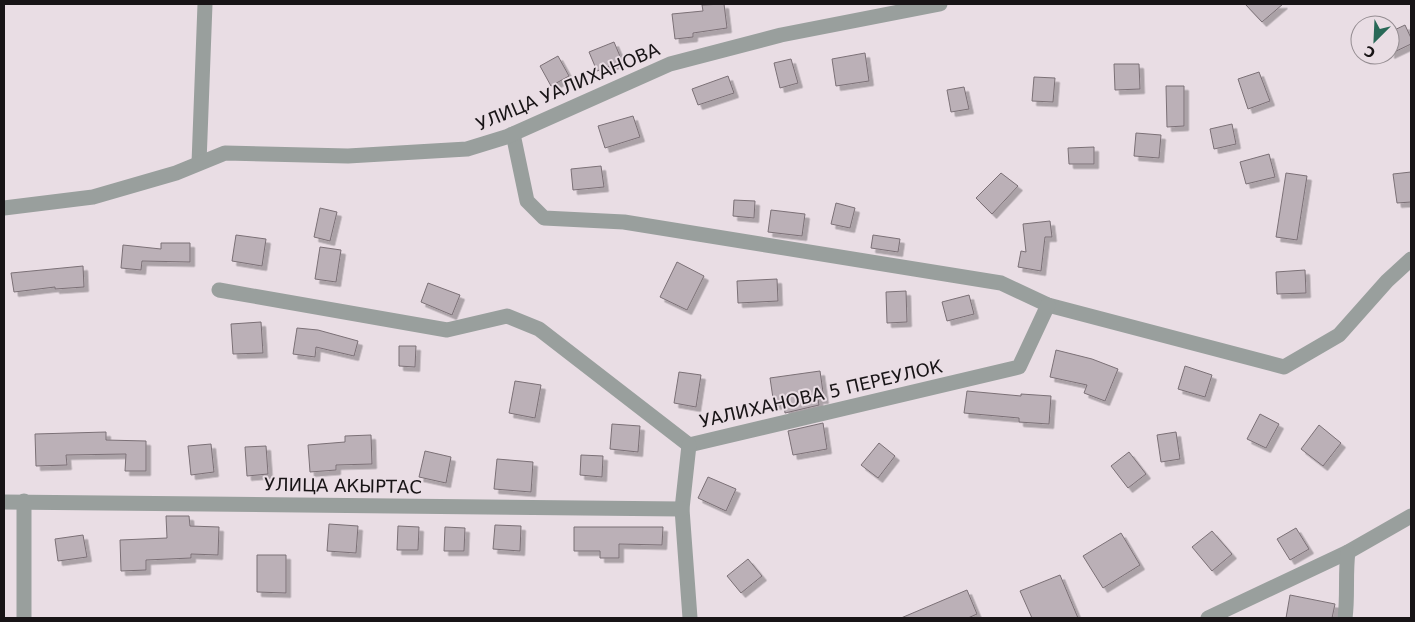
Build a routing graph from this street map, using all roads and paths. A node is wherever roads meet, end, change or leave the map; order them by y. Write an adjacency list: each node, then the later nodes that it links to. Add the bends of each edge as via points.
1 (205, 4): 4 (street)
2 (940, 4): 3 (street, УЛИЦА УАЛИХАНОВА, via 781,34 670,64)
3 (513, 134): 4 (street, УЛИЦА УАЛИХАНОВА, via 467,149 348,156 225,153); 8 (street, via 527,201 544,218 624,222 1001,283)
4 (199, 163): 5 (street, УЛИЦА УАЛИХАНОВА, via 176,174 93,196)
5 (4, 208)
6 (1411, 260): 8 (street, via 1387,281 1339,335 1284,367)
7 (219, 290): 9 (street, УАЛИХАНОВА 5 ПЕРЕУЛОК, via 447,330 506,316 539,329)
8 (1048, 305): 9 (street, УАЛИХАНОВА 5 ПЕРЕУЛОК, via 1019,367)
9 (689, 445): 12 (street)
10 (24, 501): 11 (street, УЛИЦА АКЫРТАС); 12 (street, УЛИЦА АКЫРТАС); 15 (street)
11 (4, 502)
12 (682, 509): 16 (street)
13 (1411, 516): 14 (street)
14 (1348, 552): 17 (street); 18 (street)
15 (24, 618)
16 (690, 618)
17 (1208, 618)
18 (1346, 618)

